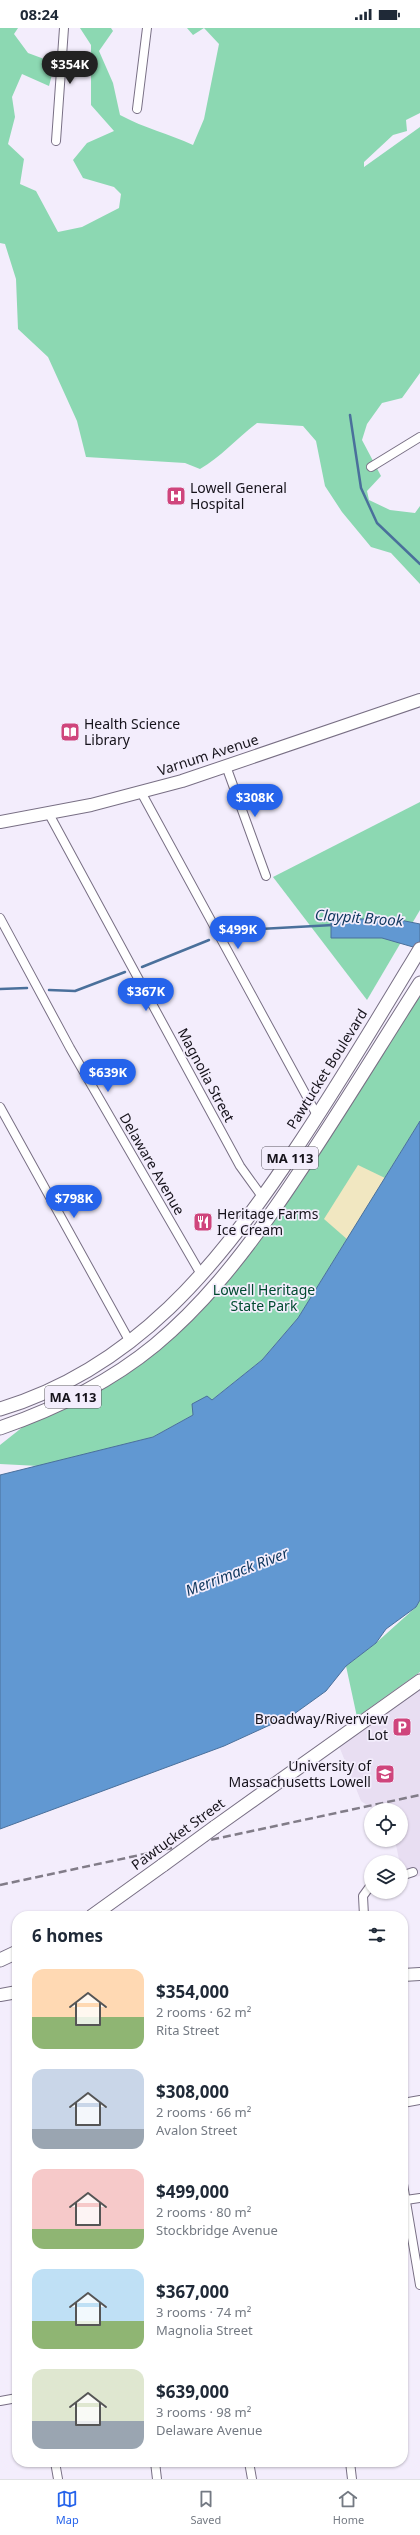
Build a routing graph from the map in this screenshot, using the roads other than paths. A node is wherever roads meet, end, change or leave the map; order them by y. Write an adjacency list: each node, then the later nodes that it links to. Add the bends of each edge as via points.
1 (64, 28): 4 (street)
2 (147, 28): 3 (street)
3 (137, 109)
4 (56, 141)
5 (420, 437): 6 (street)
6 (371, 467)
7 (420, 700): 8 (main road, Varnum Avenue)
8 (226, 766): 9 (main road, Varnum Avenue); 12 (street)
9 (141, 792): 10 (main road, Varnum Avenue); 17 (street)
10 (49, 814): 11 (main road, Varnum Avenue); 18 (street, Magnolia Street, via 240,1166)
11 (0, 822)
12 (266, 876)
13 (0, 918): 19 (street, Delaware Avenue, via 70,1048)
14 (420, 949): 17 (main road, Pawtucket Boulevard / MA 113)
15 (420, 983): 22 (main road, MA 113, via 304,1167 250,1242 201,1302 154,1346 103,1381 65,1402)
16 (0, 1107): 20 (street)
17 (318, 1117): 18 (main road, Pawtucket Boulevard / MA 113)
18 (263, 1198): 19 (main road, Pawtucket Boulevard / MA 113)
19 (202, 1276): 20 (main road, Pawtucket Boulevard / MA 113, via 159,1319)
20 (130, 1342): 21 (main road, Pawtucket Boulevard / MA 113, via 70,1380)
21 (0, 1409)
22 (0, 1428)
23 (420, 1681): 27 (main road, Pawtucket Street, bridge)
24 (413, 1872): 25 (street)
25 (408, 1874)
26 (364, 1895): 28 (street)
27 (99, 1911)
28 (364, 1911)
29 (12, 1954): 30 (main road)
30 (0, 1960)
31 (420, 1974): 32 (main road)
32 (408, 1975)
33 (12, 1992): 34 (main road)
34 (1, 1993)
35 (420, 2100): 36 (street)
36 (408, 2102)
37 (420, 2198): 38 (street)
38 (408, 2200)
39 (408, 2212): 40 (street)
40 (420, 2285)
41 (12, 2399): 42 (street)
42 (0, 2401)
43 (56, 2467): 47 (street)
44 (156, 2467): 48 (street)
45 (250, 2467): 49 (street)
46 (351, 2467): 50 (street)
47 (58, 2479)
48 (158, 2479)
49 (252, 2479)
50 (352, 2479)

